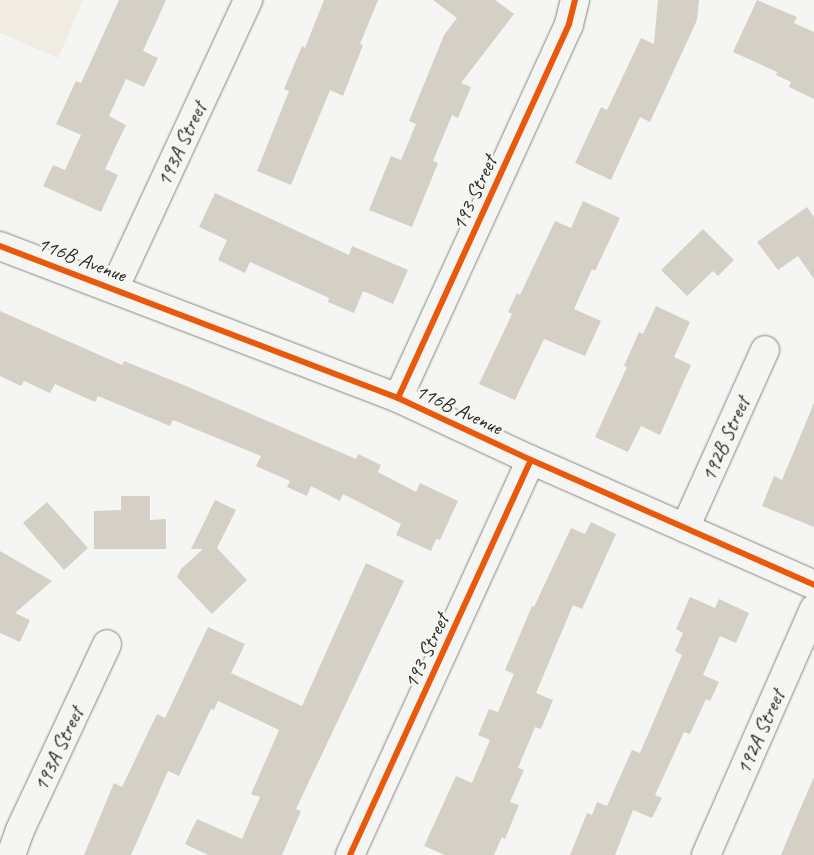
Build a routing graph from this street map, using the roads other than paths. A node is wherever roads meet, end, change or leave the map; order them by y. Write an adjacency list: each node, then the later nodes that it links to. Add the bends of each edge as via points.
1 (248, 0): 4 (street, 193A Street)
2 (575, 0): 6 (street, 193 Street, via 569,24)
3 (0, 246): 4 (street, 116B Avenue)
4 (114, 289): 6 (street, 116B Avenue)
5 (765, 350): 8 (street, 192B Street)
6 (398, 398): 7 (street, 116B Avenue)
7 (531, 460): 8 (street, 116B Avenue); 13 (street, 193 Street)
8 (685, 528): 9 (street, 116B Avenue)
9 (814, 585)
10 (814, 609): 14 (street, 192A Street)
11 (107, 644): 12 (street, 193A Street)
12 (11, 855)
13 (350, 855)
14 (706, 855)

